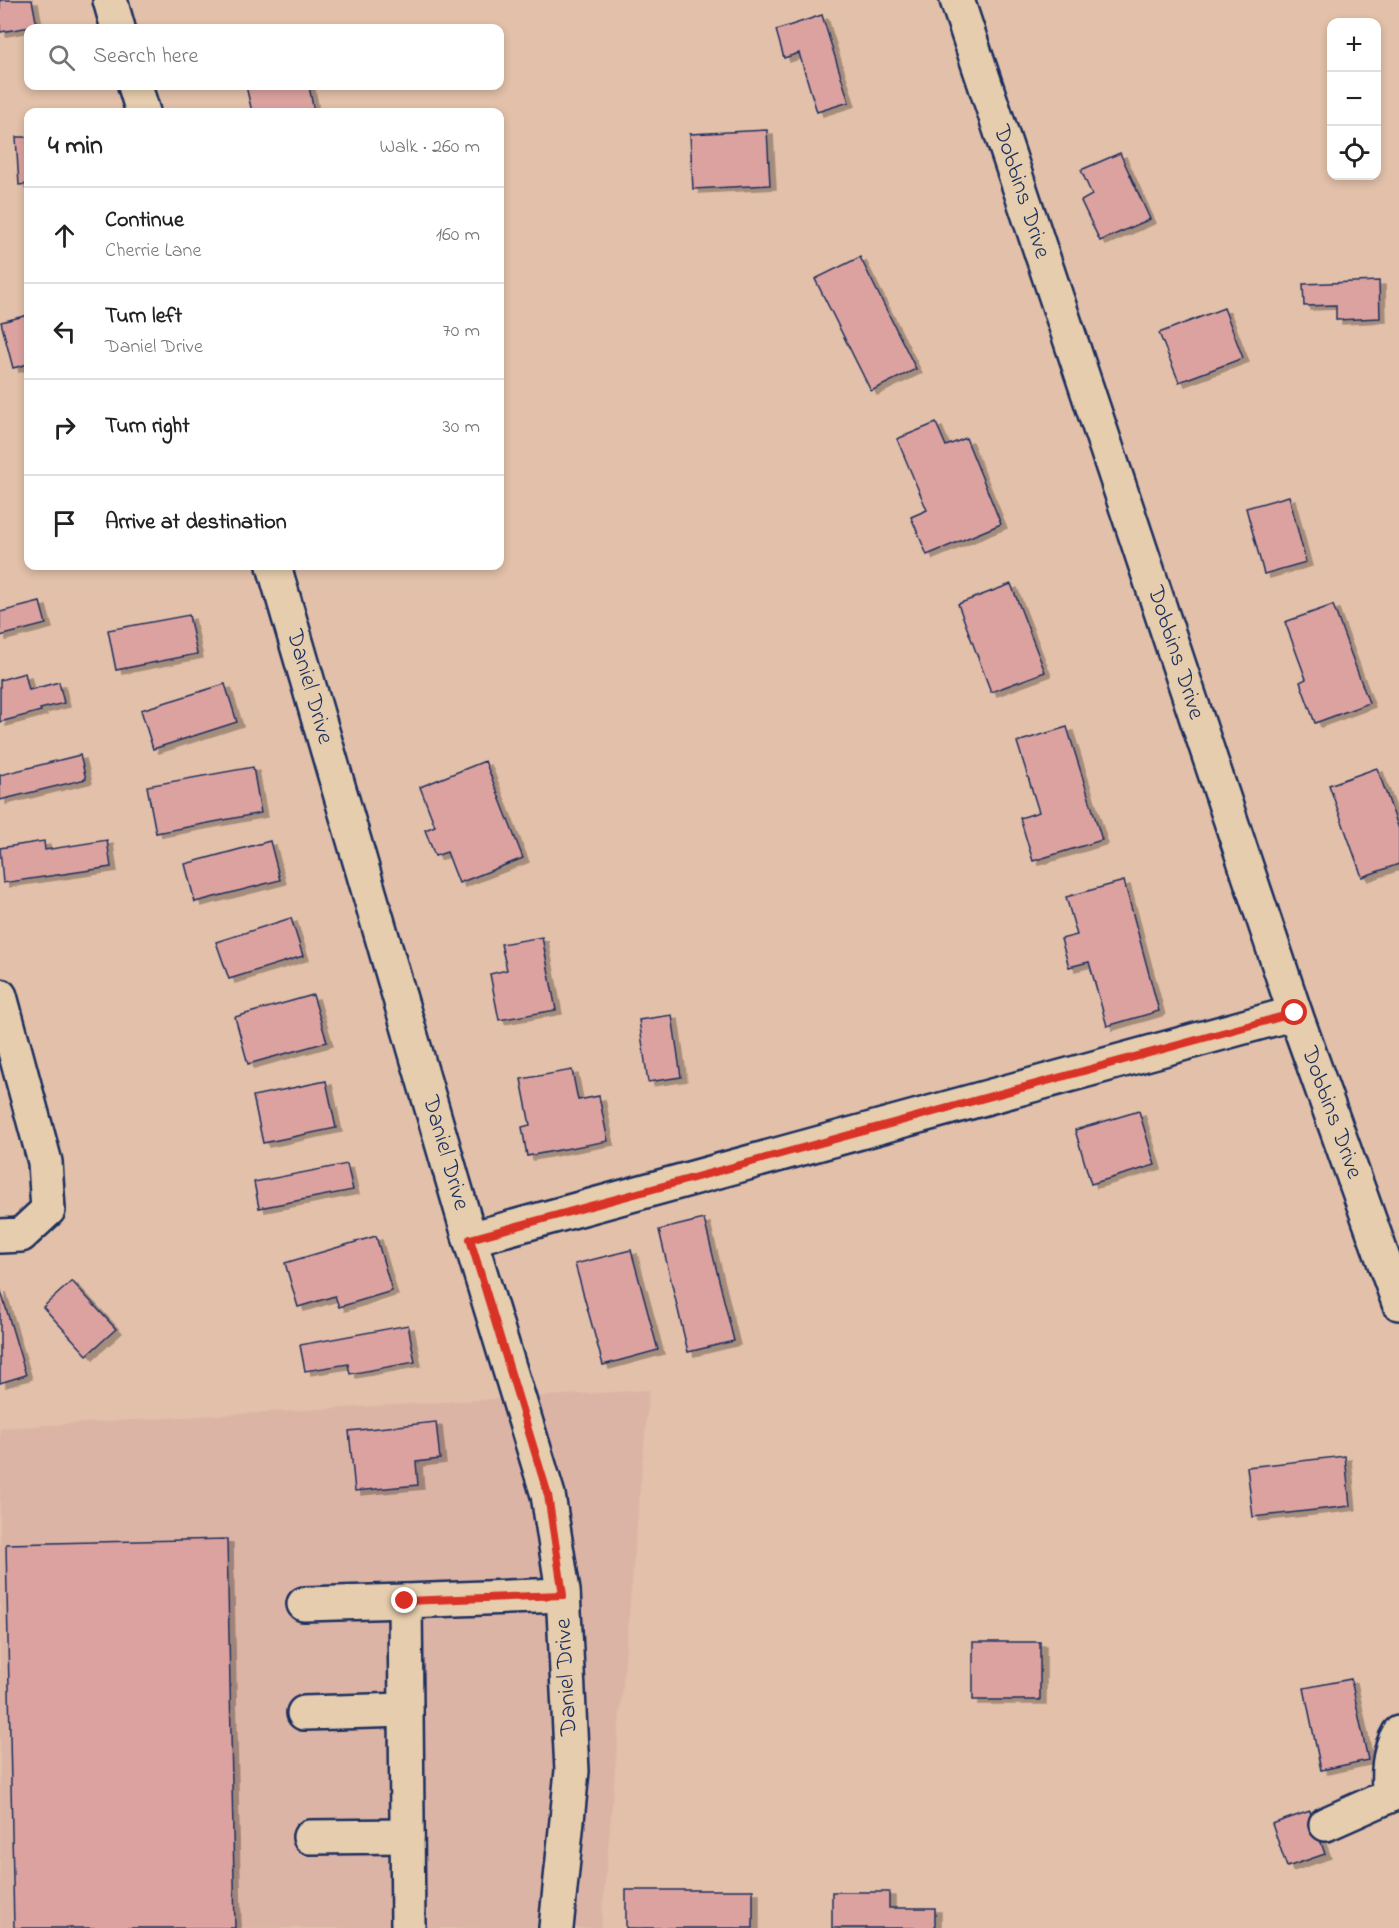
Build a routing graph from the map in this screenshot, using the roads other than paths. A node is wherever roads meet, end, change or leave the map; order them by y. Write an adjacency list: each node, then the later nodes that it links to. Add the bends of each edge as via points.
1 (110, 0): 3 (street)
2 (957, 0): 8 (street, Dobbins Drive)
3 (117, 24)
4 (136, 90): 5 (street)
5 (142, 108)
6 (275, 570): 10 (street, Daniel Drive)
7 (0, 996): 9 (street, via 45,1162 48,1210 21,1235)
8 (1295, 1013): 10 (street); 11 (street, Dobbins Drive)
9 (0, 1236)
10 (470, 1239): 12 (street, Daniel Drive, via 548,1495)
11 (1399, 1304)
12 (563, 1595): 13 (street); 22 (street, Daniel Drive, via 572,1771)
13 (405, 1601): 14 (street); 15 (street)
14 (304, 1604)
15 (406, 1710): 16 (street); 19 (street)
16 (304, 1713)
17 (1399, 1733): 18 (street, via 1393,1743 1389,1796)
18 (1326, 1824)
19 (407, 1836): 20 (street); 21 (street)
20 (310, 1837)
21 (408, 1928)
22 (556, 1928)

